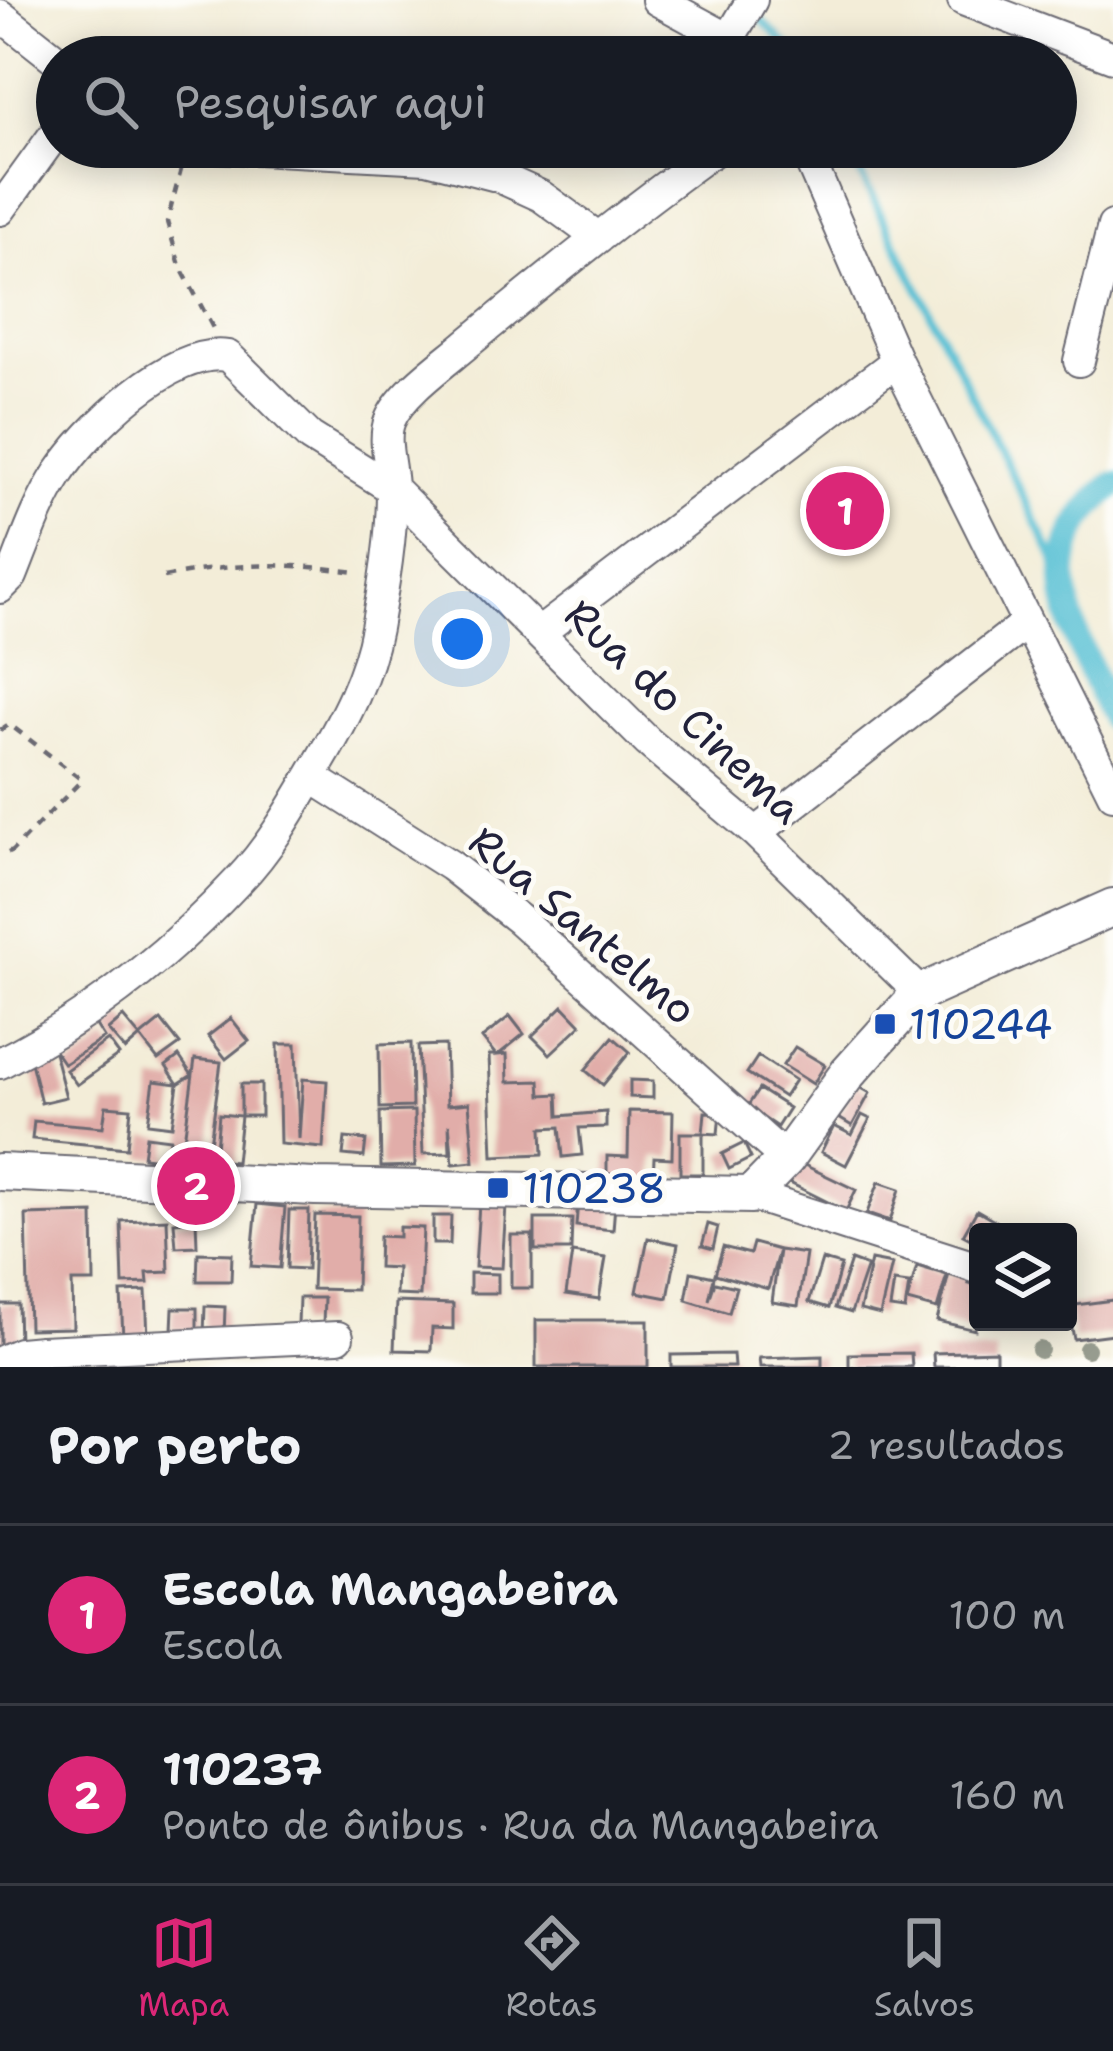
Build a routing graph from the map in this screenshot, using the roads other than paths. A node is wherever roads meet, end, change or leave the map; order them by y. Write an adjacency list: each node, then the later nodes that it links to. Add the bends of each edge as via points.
1 (657, 0): 4 (street)
2 (963, 0): 5 (street)
3 (0, 15): 6 (street)
4 (741, 30)
5 (1058, 36)
6 (36, 43)
7 (1077, 43): 8 (street)
8 (1113, 57)
9 (36, 160): 13 (street)
10 (466, 168): 15 (street, via 541,196)
11 (690, 168): 15 (street)
12 (813, 168): 16 (street)
13 (0, 210)
14 (1113, 226): 17 (street)
15 (596, 236): 18 (street, via 397,408 387,436)
16 (898, 361): 20 (street); 21 (street)
17 (1079, 361)
18 (392, 489): 19 (street, Rua do Cinema, via 310,437 228,356 206,357 141,386 106,420 58,475); 21 (street, Rua do Cinema); 22 (street, via 374,636 356,699)
19 (0, 588)
20 (1026, 623): 23 (street); 24 (street)
21 (539, 633): 24 (street, Rua do Cinema, via 648,742)
22 (311, 776): 27 (street, via 239,880 208,910 101,1004); 28 (street, Rua Santelmo, via 520,920)
23 (1113, 794)
24 (756, 833): 26 (street, Rua do Cinema)
25 (1113, 907): 26 (street)
26 (920, 993): 28 (street)
27 (0, 1063)
28 (786, 1159): 30 (street)
29 (0, 1172): 30 (street)
30 (751, 1195): 31 (street)
31 (969, 1265)
32 (338, 1337): 33 (street, via 41,1351)
33 (0, 1361)

